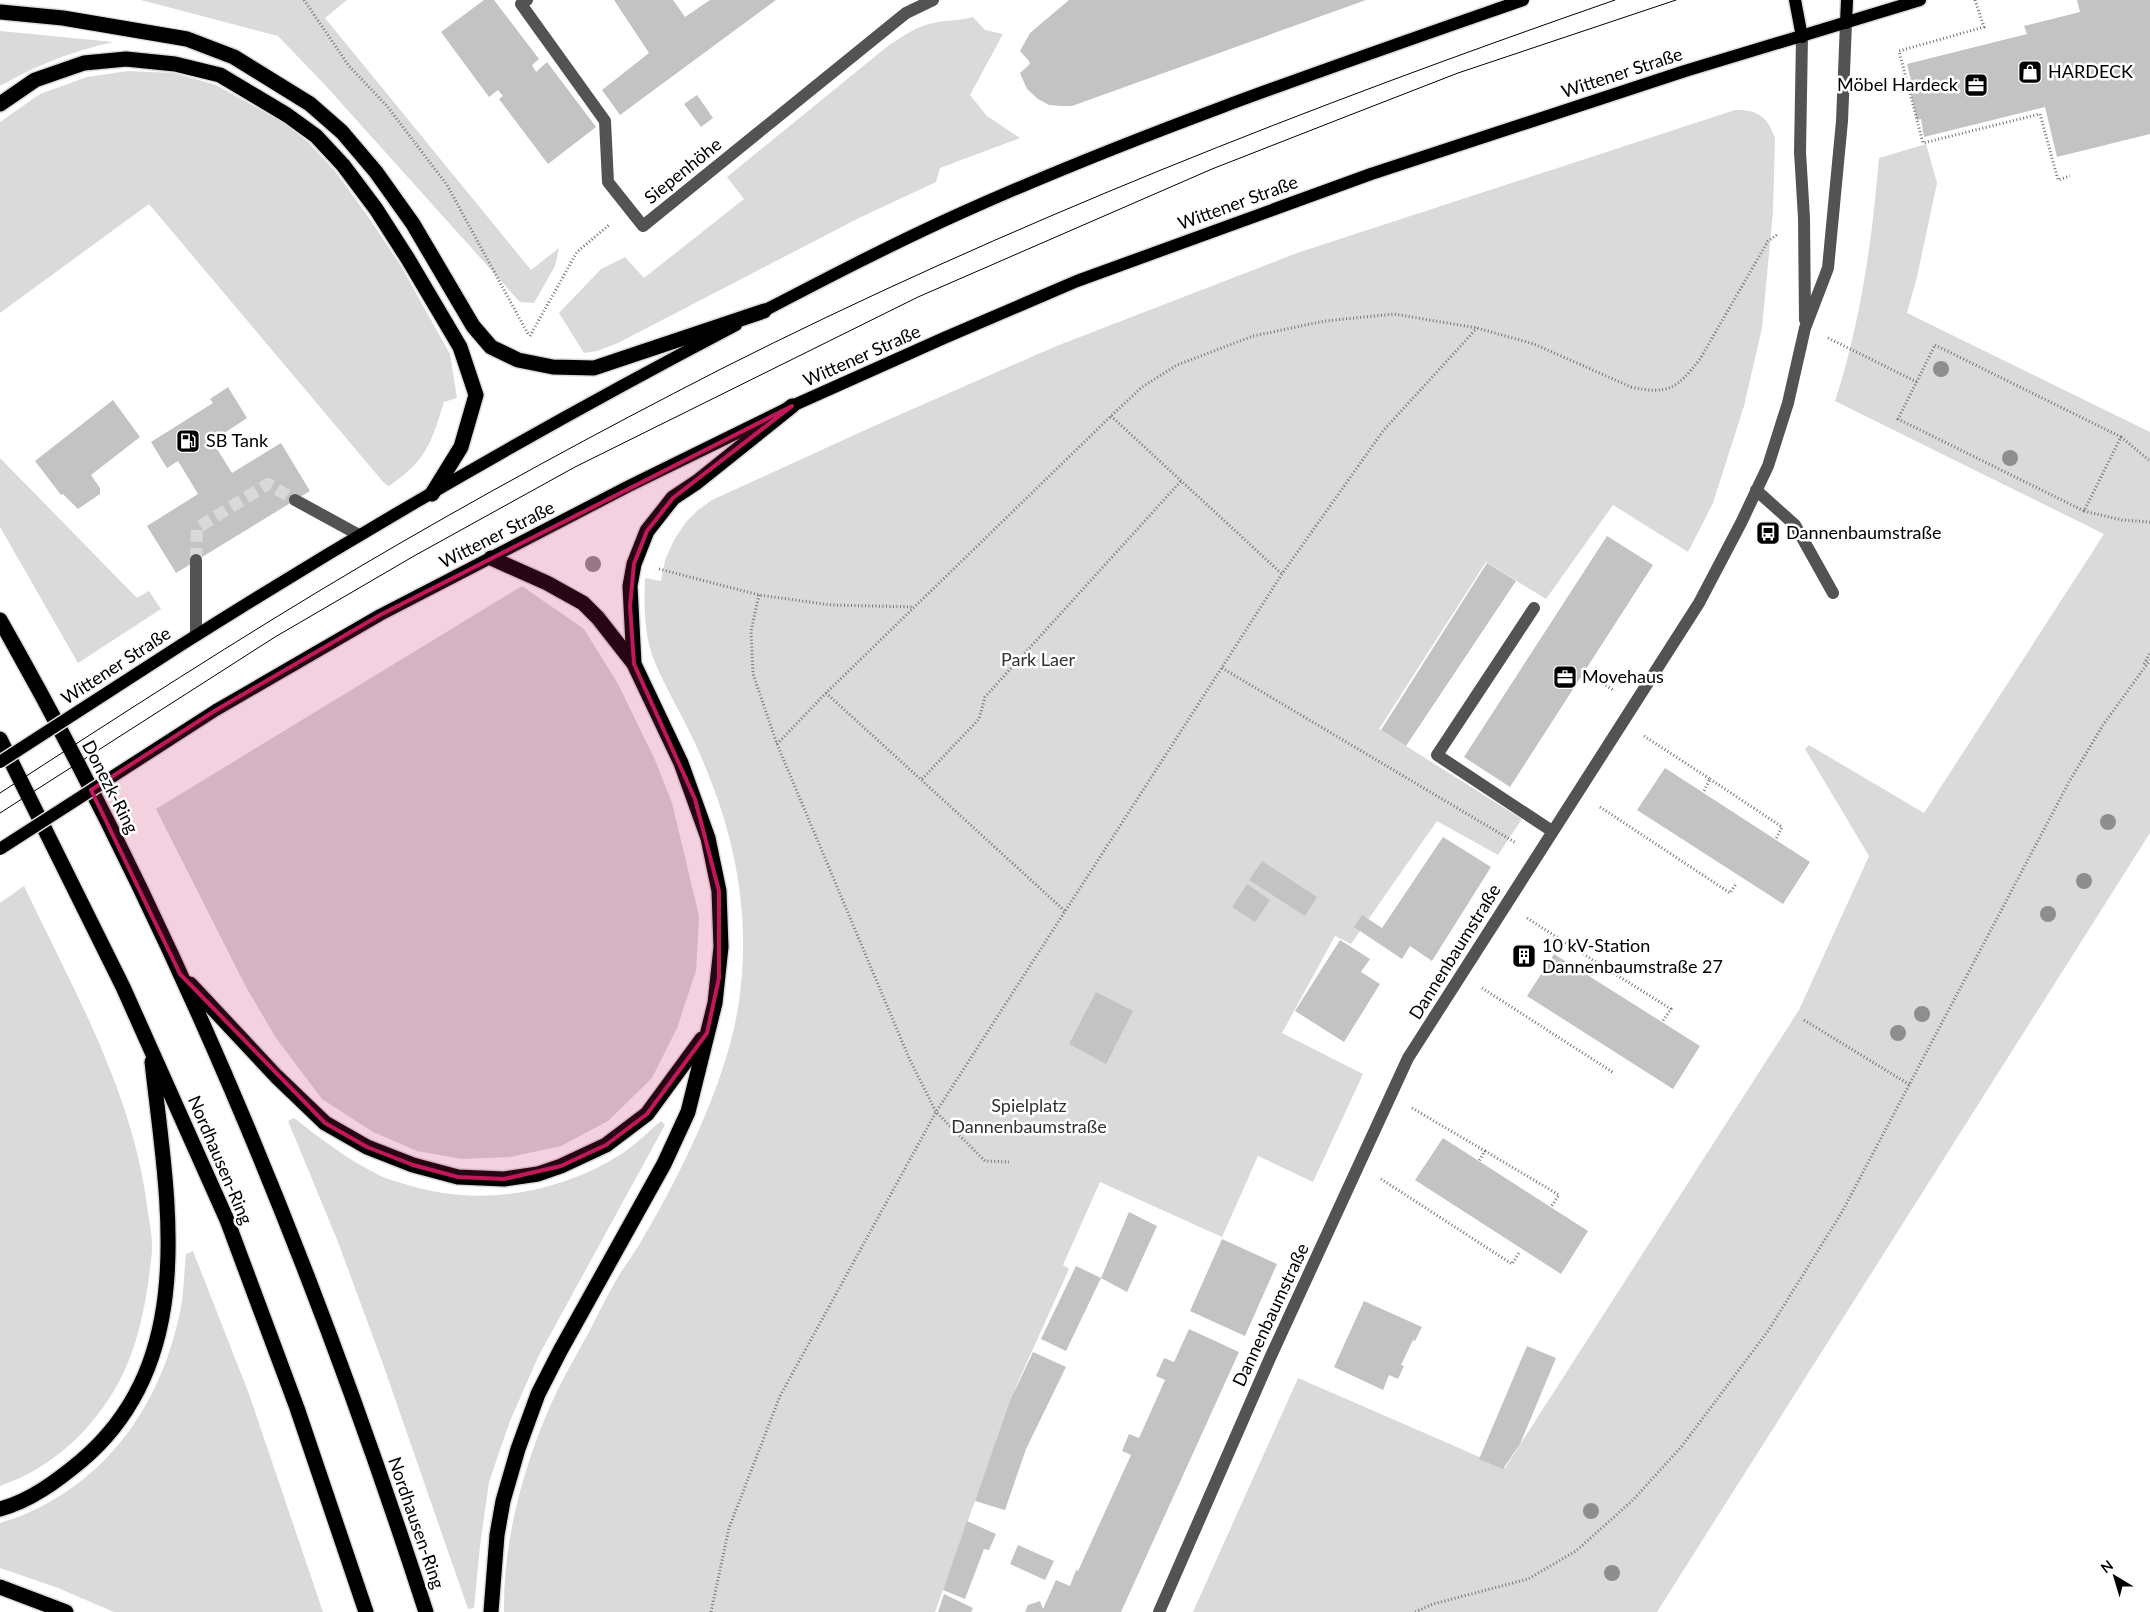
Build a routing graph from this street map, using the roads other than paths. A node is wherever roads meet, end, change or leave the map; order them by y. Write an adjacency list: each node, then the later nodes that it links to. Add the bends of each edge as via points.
1 (527, 0): 2 (street, Siepenhöhe, via 521,4 605,121 608,182 643,226 906,13)
2 (933, 0)
3 (1523, 0): 11 (main road, Wittener Straße, via 1247,97 1028,184 960,213)
4 (1795, 0): 9 (main road)
5 (1847, 0): 8 (main road)
6 (1920, 0): 8 (main road, Wittener Straße)
7 (0, 12): 11 (highway, via 63,18 187,39 234,57 310,104 342,132 376,172 413,224 473,326 491,347 518,360 553,367 594,368)
8 (1846, 23): 9 (main road, Wittener Straße); 12 (street, Dannenbaumstraße, via 1842,121 1828,268)
9 (1802, 37): 12 (street, Dannenbaumstraße, via 1800,152); 13 (main road, Wittener Straße, via 1685,71 1259,213 1077,281)
10 (0, 104): 15 (highway, via 35,80 84,63 126,59 175,64 220,75 316,136 376,209 408,259 460,347 474,387 476,396 460,447)
11 (764, 311): 15 (main road, Wittener Straße)
12 (1805, 328): 14 (street, Dannenbaumstraße, via 1788,403 1768,466)
13 (792, 406): 18 (main road, Wittener Straße); 24 (highway, via 673,498 647,530 634,564 630,586)
14 (1756, 490): 20 (street, via 1795,525); 27 (street, Dannenbaumstraße, via 1699,603)
15 (432, 494): 17 (main road, Wittener Straße)
16 (295, 500): 17 (street)
17 (359, 535): 23 (main road, Wittener Straße)
18 (491, 558): 24 (highway, via 547,583 583,604); 28 (main road, Wittener Straße, bridge, via 380,615 216,710)
19 (196, 560): 23 (street)
20 (1832, 593)
21 (1534, 608): 27 (street, via 1437,755)
22 (0, 620): 29 (highway, Donezk-Ring, via 112,832)
23 (196, 635): 26 (main road, Wittener Straße, bridge)
24 (634, 664): 30 (highway, via 696,799 719,891 721,955 715,1003)
25 (0, 739): 31 (highway, Nordhausen-Ring)
26 (0, 762)
27 (1552, 831): 38 (street, Dannenbaumstraße, via 1408,1058 1270,1358)
28 (0, 849)
29 (180, 974): 30 (highway, via 325,1123 367,1147 414,1166 458,1177 504,1179 538,1174 606,1145 647,1114); 36 (highway, Nordhausen-Ring, via 250,1132 312,1284)
30 (707, 1033): 37 (highway, via 688,1112 664,1164 560,1351 526,1426 510,1472 497,1535)
31 (151, 1048): 32 (highway, via 169,1216 166,1300 152,1358 126,1412 96,1448 58,1481); 35 (highway, Nordhausen-Ring, via 227,1220 298,1408)
32 (0, 1509)
33 (0, 1587): 34 (highway)
34 (66, 1612)
35 (366, 1612)
36 (426, 1612)
37 (491, 1612)
38 (1159, 1612)

